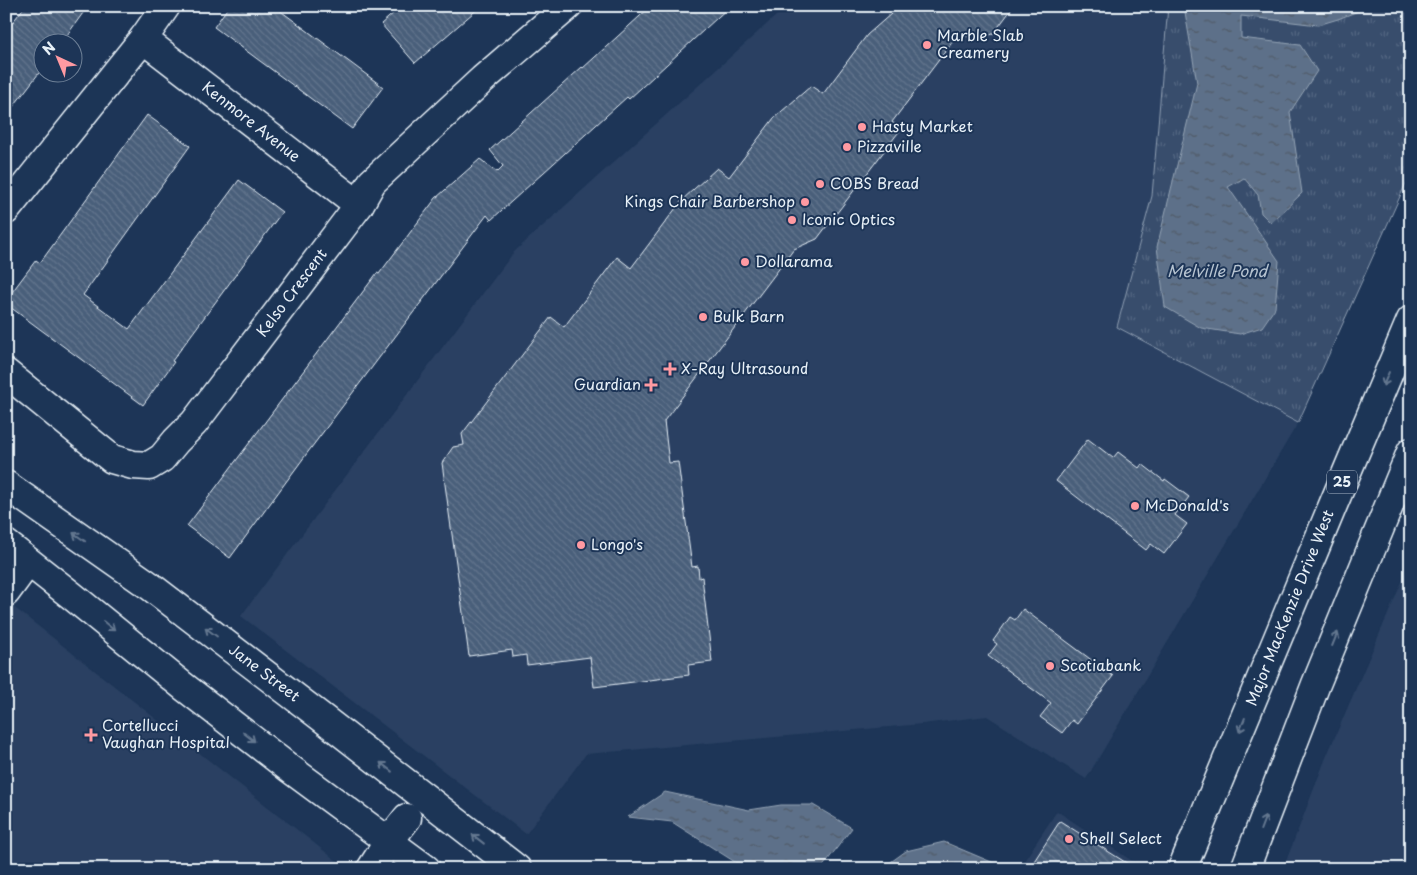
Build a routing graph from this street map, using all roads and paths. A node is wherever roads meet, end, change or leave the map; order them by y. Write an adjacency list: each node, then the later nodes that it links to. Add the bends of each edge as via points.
1 (166, 6): 3 (main road)
2 (568, 6): 4 (main road, Kelso Crescent, via 372,182)
3 (143, 38): 4 (main road, Kenmore Avenue); 5 (main road)
4 (359, 205): 7 (main road, Kelso Crescent, via 194,423 162,458 148,466 112,459)
5 (6, 210)
6 (1411, 320): 18 (main road, Major MacKenzie Drive West / 25, one-way to 18)
7 (6, 373)
8 (1411, 452): 19 (main road, one-way to 8)
9 (6, 484): 17 (main road, Jane Street, one-way to 9, via 150,586)
10 (6, 544): 11 (main road)
11 (28, 562): 12 (main road); 14 (main road, one-way to 14, via 289,768)
12 (6, 592)
13 (407, 818): 14 (main road)
14 (389, 841): 15 (main road); 16 (main road)
15 (371, 869)
16 (426, 869)
17 (517, 869)
18 (1182, 869)
19 (1245, 869)

